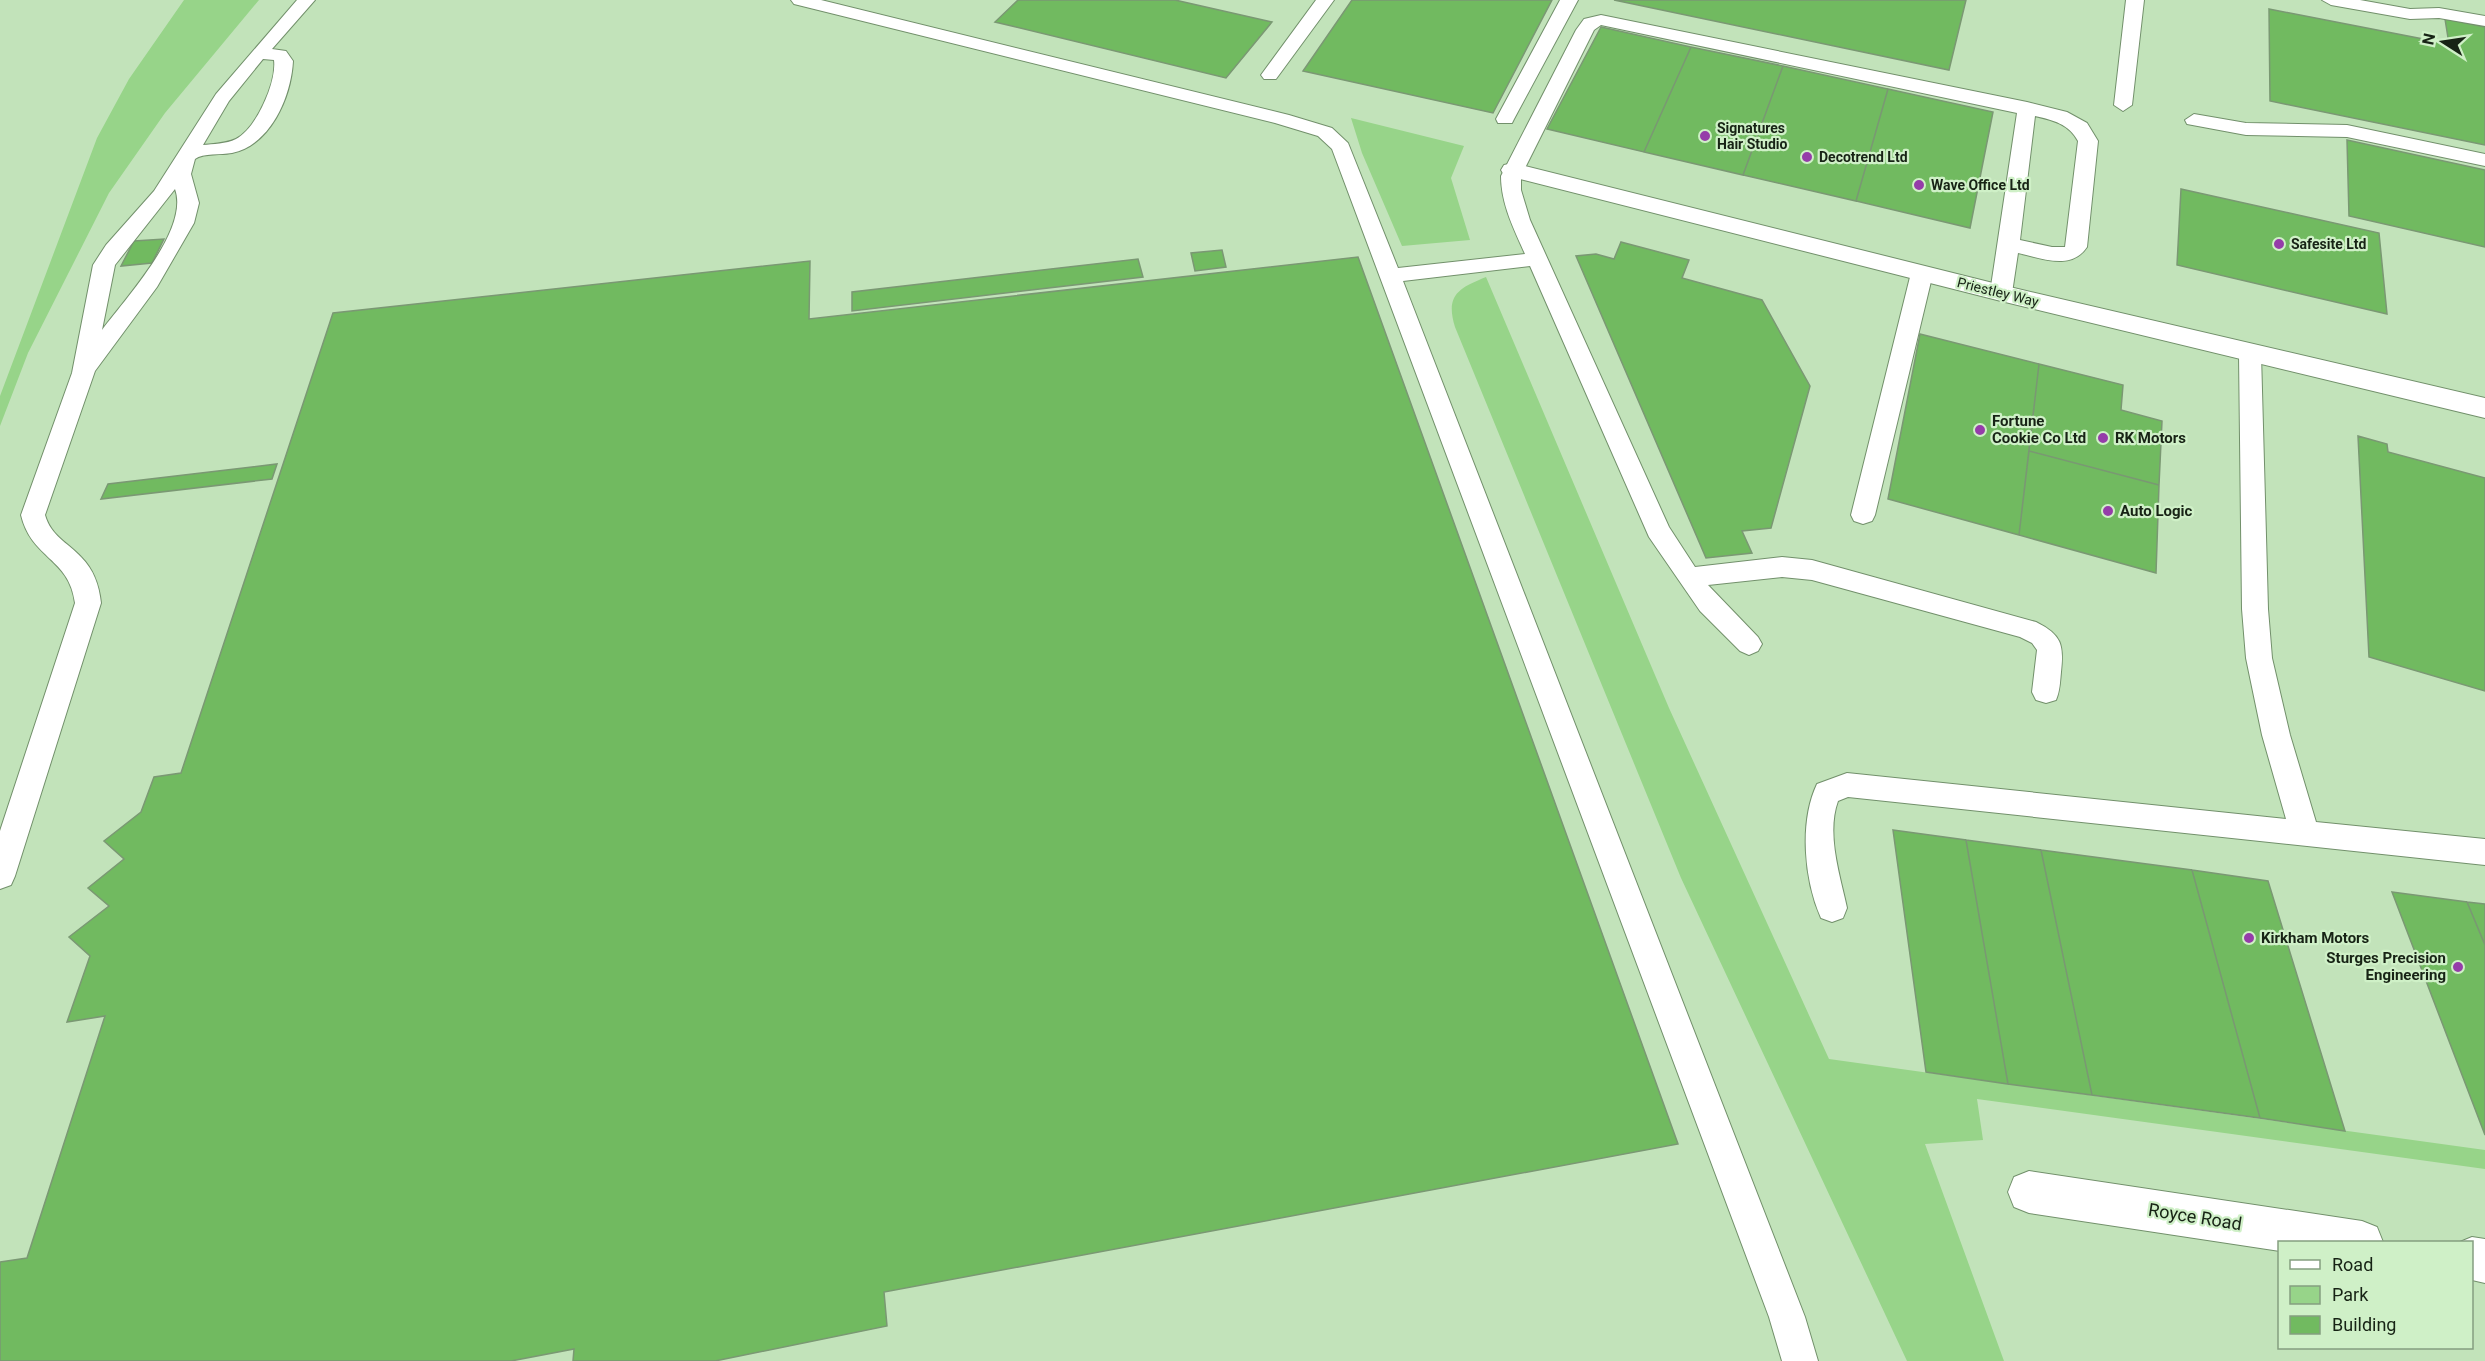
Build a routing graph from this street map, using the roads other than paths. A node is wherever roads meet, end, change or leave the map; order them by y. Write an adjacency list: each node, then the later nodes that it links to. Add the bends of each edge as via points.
1 (306, 0): 8 (lane)
2 (800, 0): 20 (lane, via 1326,132 1347,156)
3 (1325, 0): 9 (lane)
4 (1569, 0): 12 (lane)
5 (2135, 0): 10 (lane)
6 (2331, 0): 7 (lane, via 2410,14 2439,13)
7 (2485, 21)
8 (258, 53): 14 (lane, via 218,104); 14 (lane, via 280,55 285,61 261,128 238,146)
9 (1270, 75)
10 (2123, 105)
11 (2027, 108): 16 (lane, via 1601,20 1587,26); 17 (lane); 17 (lane, via 2067,118 2087,136 2078,247 2071,254 2058,255)
12 (1505, 118)
13 (2194, 120): 15 (lane, via 2246,129 2347,131)
14 (191, 151): 23 (lane, via 104,265); 23 (lane, via 181,171 189,205 180,232 156,273)
15 (2485, 160)
16 (1513, 170): 18 (lane, via 1511,190 1516,209); 19 (street, Priestley Way)
17 (2009, 244): 21 (lane)
18 (1538, 259): 20 (lane); 26 (lane, via 1658,531)
19 (1922, 273): 21 (street, Priestley Way); 25 (lane)
20 (1389, 276): 35 (lane, via 1696,1073)
21 (2001, 293): 22 (street, Priestley Way)
22 (2250, 354): 24 (street, Priestley Way); 29 (lane, via 2259,658 2276,735)
23 (83, 373): 31 (lane, via 33,523 44,539 82,573 88,603)
24 (2485, 408)
25 (1863, 515)
26 (1688, 577): 27 (lane); 28 (lane, via 1792,566 2027,629 2041,636 2050,648)
27 (1749, 644)
28 (2046, 692)
29 (2306, 834): 30 (lane); 32 (lane, via 1847,785 1827,794 1820,810)
30 (2485, 852)
31 (0, 876)
32 (1832, 908)
33 (2029, 1192): 34 (street, Royce Road)
34 (2355, 1241)
35 (1800, 1361)

